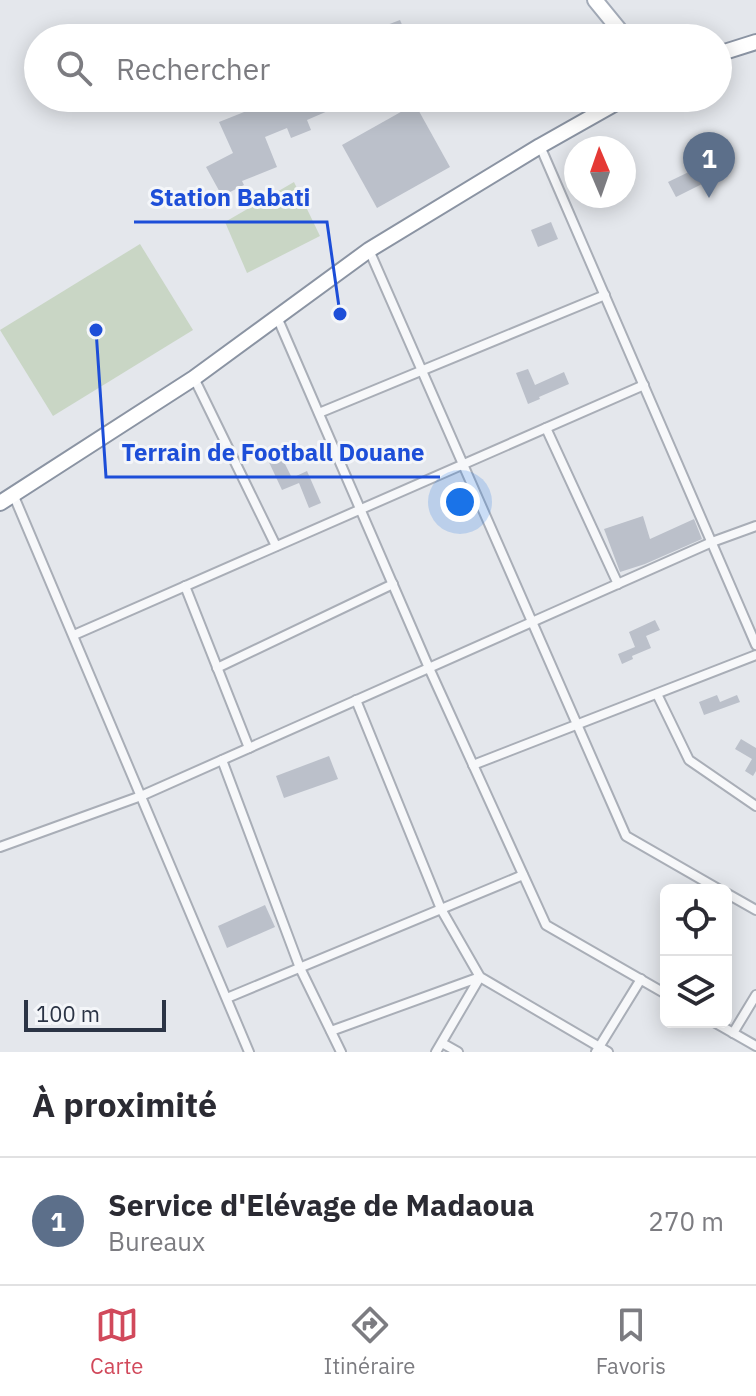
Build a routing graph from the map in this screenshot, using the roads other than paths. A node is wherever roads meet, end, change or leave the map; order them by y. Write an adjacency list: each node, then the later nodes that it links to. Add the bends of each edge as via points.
1 (595, 0): 2 (main road)
2 (615, 24)
3 (756, 42): 4 (main road)
4 (732, 50)
5 (600, 112): 6 (main road)
6 (540, 146): 7 (main road); 8 (street)
7 (369, 250): 9 (main road); 10 (street)
8 (605, 295): 10 (street); 12 (street)
9 (277, 317): 11 (main road); 13 (street)
10 (423, 370): 13 (street); 15 (street)
11 (194, 378): 16 (main road); 20 (street)
12 (644, 385): 14 (street); 19 (street)
13 (319, 413): 17 (street)
14 (546, 428): 15 (street); 22 (street)
15 (464, 464): 17 (street); 24 (street)
16 (6, 498): 25 (street)
17 (361, 509): 20 (street); 21 (street)
18 (756, 526): 19 (street)
19 (712, 542): 22 (street); 26 (street)
20 (276, 546): 23 (street)
21 (393, 584): 28 (street); 29 (street)
22 (618, 584): 24 (street)
23 (185, 586): 25 (street); 28 (street)
24 (533, 622): 29 (street); 32 (street)
25 (74, 635): 36 (street)
26 (756, 645)
27 (756, 655): 30 (street)
28 (217, 668): 33 (street)
29 (429, 668): 31 (street); 35 (street)
30 (657, 694): 32 (street); 37 (street, via 689,760)
31 (356, 700): 33 (street); 42 (street)
32 (578, 725): 35 (street); 40 (street, via 626,836)
33 (249, 748): 34 (street)
34 (222, 760): 36 (street); 44 (street)
35 (473, 765): 39 (street)
36 (141, 796): 38 (street); 49 (street)
37 (756, 806)
38 (0, 847)
39 (523, 875): 42 (street); 46 (street, via 546,925)
40 (710, 884)
41 (732, 896): 43 (street)
42 (441, 909): 44 (street); 45 (street)
43 (756, 910)
44 (300, 968): 49 (street); 51 (street)
45 (480, 977): 51 (street); 53 (street); 55 (street)
46 (641, 979): 47 (street); 55 (street)
47 (660, 990)
48 (756, 995): 52 (street)
49 (227, 998): 56 (street)
50 (724, 1028): 52 (street)
51 (331, 1031): 57 (street)
52 (733, 1033): 54 (street)
53 (442, 1043): 58 (street); 59 (street)
54 (756, 1046)
55 (601, 1050)
56 (249, 1052)
57 (341, 1052)
58 (436, 1052)
59 (458, 1052)

